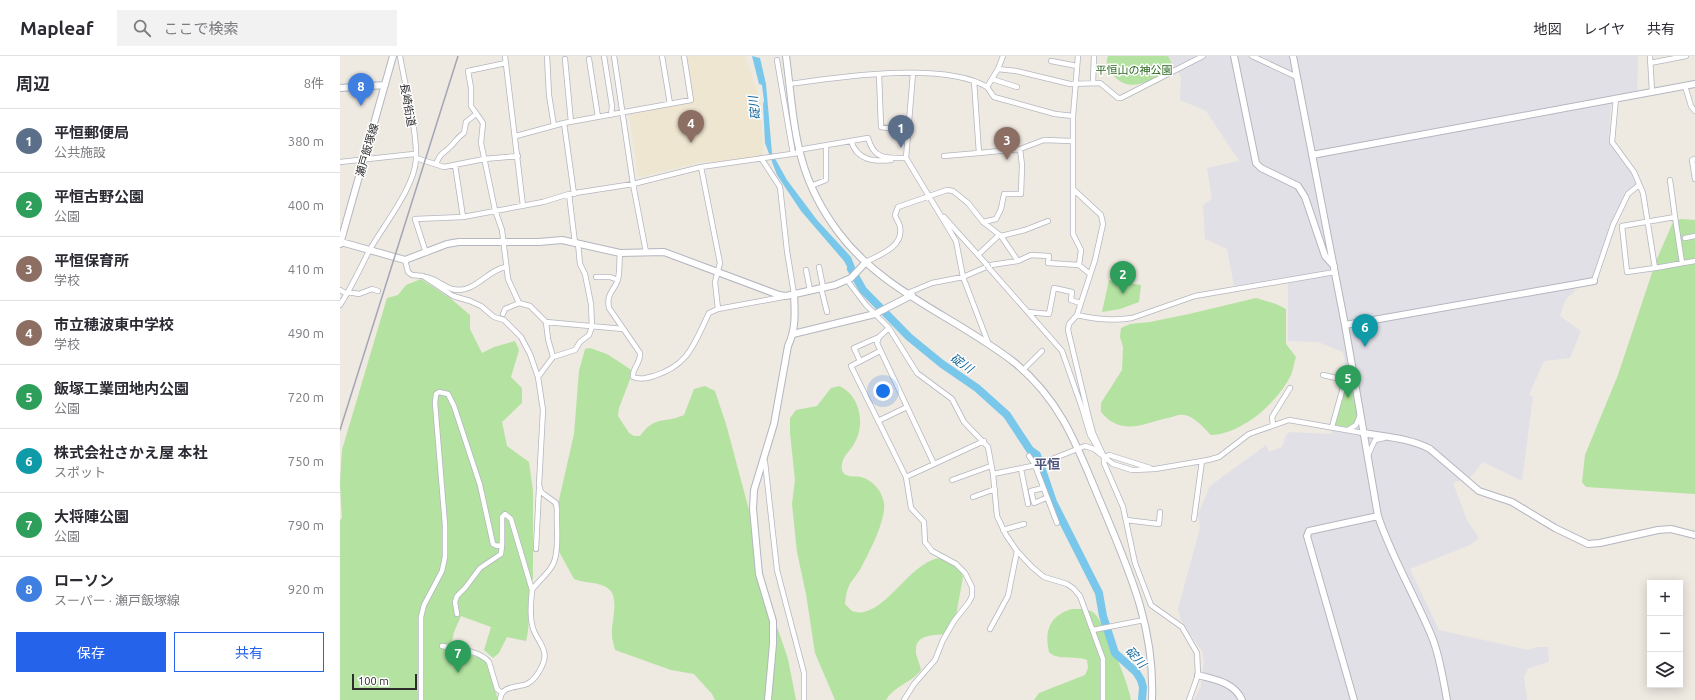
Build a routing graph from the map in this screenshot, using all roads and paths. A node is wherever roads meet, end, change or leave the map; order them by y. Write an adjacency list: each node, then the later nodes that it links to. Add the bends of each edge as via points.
1 (393, 56): 36 (street, 瀬戸飯塚線)
2 (400, 56): 62 (street, 長崎街道, via 414,135)
3 (505, 56): 23 (street)
4 (547, 56): 52 (street)
5 (604, 56): 47 (street)
6 (614, 56): 45 (street)
7 (662, 56): 43 (street)
8 (684, 56): 43 (street, via 691,100)
9 (1003, 56): 26 (street)
10 (1078, 56): 25 (street)
11 (1094, 56): 33 (street)
12 (1203, 56): 33 (street, via 1121,98 1100,83)
13 (1234, 56): 110 (street, via 1256,163 1298,186 1306,197 1325,256)
14 (1252, 56): 29 (street)
15 (1293, 56): 29 (street)
16 (1650, 56): 24 (street)
17 (1686, 56): 24 (street)
18 (786, 57): 19 (street); 34 (street)
19 (777, 58): 59 (street)
20 (565, 59): 50 (street)
21 (589, 59): 49 (street)
22 (1050, 61): 25 (street)
23 (506, 63): 46 (street, via 468,71 471,106); 54 (street)
24 (1650, 63): 41 (street)
25 (1077, 66): 32 (street)
26 (998, 69): 30 (street); 32 (street, via 1070,84)
27 (913, 73): 28 (street); 31 (street); 53 (street)
28 (879, 74): 34 (street, via 849,75); 53 (street, via 882,127)
29 (1297, 77): 61 (street)
30 (992, 80): 38 (street); 39 (street)
31 (974, 81): 38 (street); 60 (street)
32 (1076, 82): 33 (street); 48 (street)
33 (1093, 82)
34 (790, 84): 59 (street)
35 (1695, 84): 37 (street)
36 (385, 85): 40 (street); 69 (street, 瀬戸飯塚線)
37 (1685, 86): 41 (street); 44 (street)
38 (987, 87): 48 (street, via 994,97 1055,114)
39 (1017, 87)
40 (340, 88)
41 (1652, 92): 42 (street)
42 (1616, 98): 61 (street); 77 (street, via 1612,142 1634,172)
43 (670, 104): 45 (street)
44 (1695, 111)
45 (623, 112): 47 (street); 76 (street)
46 (476, 114): 67 (street, via 483,123 481,142); 71 (street, via 466,122 464,133 457,137 451,147 441,153)
47 (611, 114): 49 (street)
48 (1073, 116): 56 (street)
49 (598, 117): 50 (street)
50 (571, 122): 51 (street)
51 (564, 123): 52 (street); 80 (street)
52 (554, 126): 54 (street)
53 (908, 131): 66 (street)
54 (516, 136): 63 (street)
55 (851, 141): 57 (street); 66 (street, via 856,152 863,158 881,161); 66 (street, via 868,138 871,148 878,155)
56 (1072, 141): 58 (street, via 1044,140); 79 (street)
57 (826, 145): 59 (street); 78 (street, via 826,180)
58 (1020, 150): 60 (street); 88 (street, via 1021,194 1004,194 996,219)
59 (797, 152): 65 (street); 78 (street)
60 (979, 153): 64 (street)
61 (1312, 155): 110 (street)
62 (415, 156): 69 (street); 71 (street); 96 (street, 長崎街道, via 402,199)
63 (518, 156): 67 (street); 83 (street)
64 (944, 156)
65 (763, 158): 73 (street); 125 (street, via 780,187)
66 (906, 158): 81 (street)
67 (484, 159): 72 (street); 84 (street)
68 (1695, 159): 74 (street, via 1692,160)
69 (364, 160): 70 (street); 94 (street, 瀬戸飯塚線)
70 (340, 162)
71 (436, 164): 72 (street, via 444,167)
72 (455, 165): 85 (street)
73 (701, 167): 76 (street); 112 (street, via 714,240 719,253)
74 (1695, 179)
75 (1670, 180): 86 (street)
76 (633, 184): 80 (street); 97 (street)
77 (1639, 185): 89 (street); 119 (street, via 1628,194)
78 (810, 186): 104 (street, via 839,233)
79 (1073, 189): 106 (street, via 1073,234 1081,250); 113 (street, via 1101,215 1103,220 1100,244)
80 (571, 194): 83 (street); 95 (street)
81 (928, 196): 82 (street); 88 (street, via 942,191 953,191 968,203); 104 (street, via 896,209 895,215 900,227 897,242 893,248)
82 (931, 202): 100 (street); 116 (street, via 956,242)
83 (523, 206): 84 (street)
84 (495, 210): 85 (street); 93 (street)
85 (462, 217): 98 (street, via 415,219)
86 (1675, 217): 89 (street); 105 (street)
87 (1048, 221): 90 (street)
88 (983, 222): 90 (street)
89 (1648, 222): 109 (street); 109 (street, via 1622,226 1627,272)
90 (1000, 236): 100 (street); 102 (street)
91 (1695, 236): 92 (street)
92 (1685, 238)
93 (504, 242): 95 (street, via 562,240); 98 (street, via 459,242); 107 (street)
94 (340, 243): 96 (street)
95 (576, 243): 99 (street); 139 (street, via 591,304)
96 (370, 251): 101 (street); 124 (street, 長崎街道)
97 (646, 252): 99 (street); 112 (street, via 664,252)
98 (426, 253): 101 (street)
99 (620, 253): 118 (street)
100 (978, 255): 133 (street)
101 (405, 260): 114 (street, via 408,272)
102 (1018, 261): 106 (street, via 1031,255 1049,256 1048,263); 116 (street, via 991,265)
103 (1695, 261): 105 (street)
104 (866, 262): 117 (street); 126 (street)
105 (1682, 263): 109 (street)
106 (1079, 265): 113 (street)
107 (506, 267): 114 (street, via 494,270 481,282 454,290); 129 (street, via 508,279)
108 (819, 267): 120 (street)
109 (1655, 268)
110 (1335, 269): 136 (street, via 1195,296 1122,320); 138 (street)
111 (806, 270): 122 (street)
112 (717, 273): 127 (street); 131 (street)
113 (1090, 274): 128 (street)
114 (423, 276): 151 (street, via 453,296 481,306 494,317 504,320 521,337)
115 (596, 277): 118 (street)
116 (963, 278): 126 (street, via 932,283); 144 (street)
117 (849, 279): 120 (street); 135 (street)
118 (618, 280): 141 (street, via 611,291 608,308)
119 (1594, 281): 138 (street)
120 (822, 288): 122 (street); 132 (street)
121 (340, 290): 124 (street)
122 (810, 290): 125 (street)
123 (378, 291): 124 (street, via 372,289 359,294)
124 (347, 293): 130 (street, 長崎街道)
125 (794, 294): 127 (street); 142 (street)
126 (910, 294): 135 (street); 144 (street)
127 (786, 296): 131 (street)
128 (1080, 303): 133 (street, via 1071,300 1072,292 1054,288 1049,314); 136 (street)
129 (519, 304): 134 (street, via 505,309); 137 (street, via 530,306)
130 (340, 305)
131 (718, 310): 141 (street, via 709,313 686,357 674,368 643,379 633,377 632,372 640,353)
132 (827, 312)
133 (1028, 312): 165 (street, via 1062,351 1090,435)
134 (503, 314)
135 (875, 314): 140 (street); 142 (street)
136 (1077, 315): 165 (street, via 1069,324 1068,330 1093,433)
137 (546, 322): 139 (street); 147 (street)
138 (1345, 326): 154 (street)
139 (592, 327): 141 (street); 147 (street, via 589,335 575,350)
140 (889, 328): 143 (street); 161 (street, via 917,373 952,399 964,422)
141 (623, 329)
142 (793, 334): 163 (street, via 788,346)
143 (879, 337): 145 (street); 148 (street, via 854,348)
144 (989, 345): 149 (street)
145 (880, 351): 148 (street); 153 (street)
146 (1042, 351): 149 (street)
147 (553, 357): 151 (street)
148 (860, 361): 155 (street, via 851,366)
149 (1023, 370): 162 (street, via 1058,410)
150 (1323, 375): 157 (street, via 1345,380)
151 (538, 377): 176 (street, via 543,410)
152 (1290, 388): 156 (street, via 1272,417)
153 (907, 407): 155 (street); 168 (street)
154 (1360, 413): 158 (street, via 1356,426); 159 (street)
155 (878, 421): 174 (street)
156 (1273, 425): 157 (street, via 1289,420); 167 (street, via 1249,434 1219,457)
157 (1332, 427): 158 (street)
158 (1347, 430): 159 (street)
159 (1363, 433): 160 (street); 166 (street)
160 (1390, 438): 166 (street, via 1375,440); 189 (street, via 1424,445 1479,491 1512,502 1588,544 1658,530 1671,529)
161 (984, 441): 168 (street); 170 (street, via 988,447)
162 (1078, 448): 165 (street, via 1090,446); 169 (street); 195 (street, via 1138,596)
163 (766, 454): 203 (street, via 754,490 753,509 759,574 772,621 773,644); 204 (street, via 764,466 778,570 804,673)
164 (1030, 456): 169 (street)
165 (1104, 457): 172 (street, via 1109,455); 172 (street, via 1123,468); 185 (street)
166 (1368, 459): 183 (street)
167 (1202, 461): 172 (street); 184 (street)
168 (934, 464): 174 (street)
169 (1036, 465): 171 (street); 177 (street)
170 (991, 466): 173 (street); 175 (street)
171 (1021, 469): 173 (street); 181 (street)
172 (1155, 469)
173 (993, 474): 178 (street)
174 (906, 477): 205 (street, via 911,508 924,522 926,542 932,551 956,564 965,573 972,588 972,596 943,640 935,660)
175 (952, 480)
176 (539, 485): 191 (street); 193 (street, via 541,492 556,503 556,559)
177 (1043, 488): 180 (street); 180 (street, via 1031,492 1035,505)
178 (995, 489): 179 (street); 188 (street, via 997,516)
179 (973, 497)
180 (1046, 498): 186 (street)
181 (1028, 504)
182 (1160, 512): 185 (street, via 1159,524)
183 (1378, 516): 210 (street, via 1309,531 1307,536); 211 (street, via 1386,540 1432,637)
184 (1194, 519)
185 (1126, 520): 199 (street, via 1135,563 1151,605 1184,630 1197,653)
186 (1057, 523)
187 (1024, 524): 188 (street)
188 (1003, 530): 192 (street)
189 (1695, 535)
190 (502, 545): 193 (street, via 501,519 505,514 511,519); 194 (street, via 501,554 480,568 457,596); 201 (street, via 500,547 493,544 480,485 451,398 448,394 439,392 436,394 435,403 446,557 421,617)
191 (536, 549)
192 (1017, 551): 196 (street, via 1008,596); 197 (street, via 1044,577 1074,588 1085,605)
193 (532, 590): 200 (street, via 533,627 544,652 544,661 530,682)
194 (457, 614)
195 (1144, 620): 197 (street); 207 (street, via 1152,669)
196 (990, 629)
197 (1093, 630): 206 (street, via 1104,666)
198 (442, 646): 200 (street, via 486,658 497,689)
199 (1198, 675): 208 (street); 209 (street, via 1232,686)
200 (502, 693): 202 (street)
201 (421, 700)
202 (500, 700)
203 (768, 700)
204 (804, 700)
205 (904, 700)
206 (1103, 700)
207 (1152, 700)
208 (1189, 700)
209 (1242, 700)
210 (1354, 700)
211 (1447, 700)

